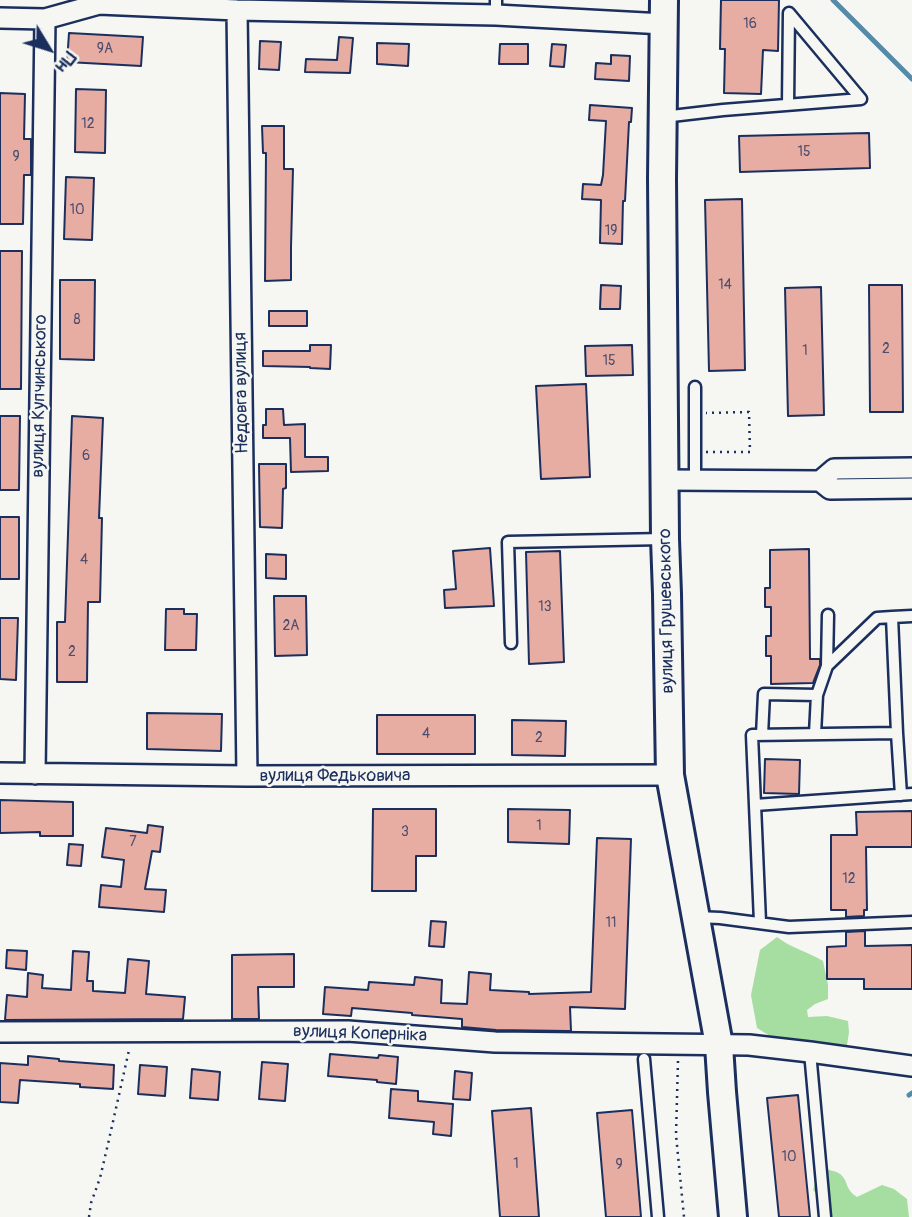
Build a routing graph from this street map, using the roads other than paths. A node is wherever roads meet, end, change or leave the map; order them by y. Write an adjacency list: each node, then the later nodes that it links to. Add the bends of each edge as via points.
1 (99, 2): 3 (street); 6 (street)
2 (496, 8): 3 (street); 4 (street)
3 (237, 10): 30 (street, Недовга вулиця)
4 (664, 12): 8 (street, вулиця Грушевського)
5 (0, 18): 6 (street)
6 (45, 19): 28 (street, вулиця Купчинського)
7 (788, 105): 7 (lane, via 861,99 789,13 789,26); 8 (lane)
8 (662, 117): 11 (street, вулиця Грушевського)
9 (695, 387): 12 (lane)
10 (912, 468): 13 (street, via 834,469)
11 (665, 480): 12 (street); 15 (street, вулиця Грушевського)
12 (695, 481): 13 (street)
13 (820, 481): 14 (street, via 830,489)
14 (912, 488)
15 (665, 539): 19 (lane, via 508,542); 29 (street, вулиця Грушевського)
16 (828, 615): 21 (lane)
17 (912, 616): 18 (lane)
18 (892, 617): 20 (lane, via 877,618); 24 (lane)
19 (511, 643)
20 (844, 649): 21 (lane); 22 (lane)
21 (827, 650): 22 (lane)
22 (827, 666): 23 (lane)
23 (817, 695): 25 (lane); 26 (lane, via 764,694)
24 (897, 733): 25 (lane); 31 (lane)
25 (815, 734): 26 (lane)
26 (762, 735): 32 (lane, via 752,735)
27 (0, 773): 28 (street, вулиця Федьковича)
28 (36, 774): 30 (street, вулиця Федьковича)
29 (670, 775): 30 (street, вулиця Федьковича); 33 (street, вулиця Грушевського)
30 (247, 776)
31 (907, 794): 32 (lane)
32 (755, 805): 34 (lane)
33 (696, 917): 34 (lane); 37 (street, вулиця Грушевського)
34 (760, 922): 35 (lane, via 789,926)
35 (912, 922)
36 (0, 1032): 37 (street, вулиця Коперніка, via 348,1031 495,1042)
37 (719, 1045): 38 (street, вулиця Коперніка); 42 (street, вулиця Грушевського)
38 (810, 1052): 40 (street, вулиця Коперніка); 43 (lane)
39 (644, 1059): 41 (lane)
40 (912, 1066)
41 (658, 1217)
42 (733, 1217)
43 (825, 1217)

